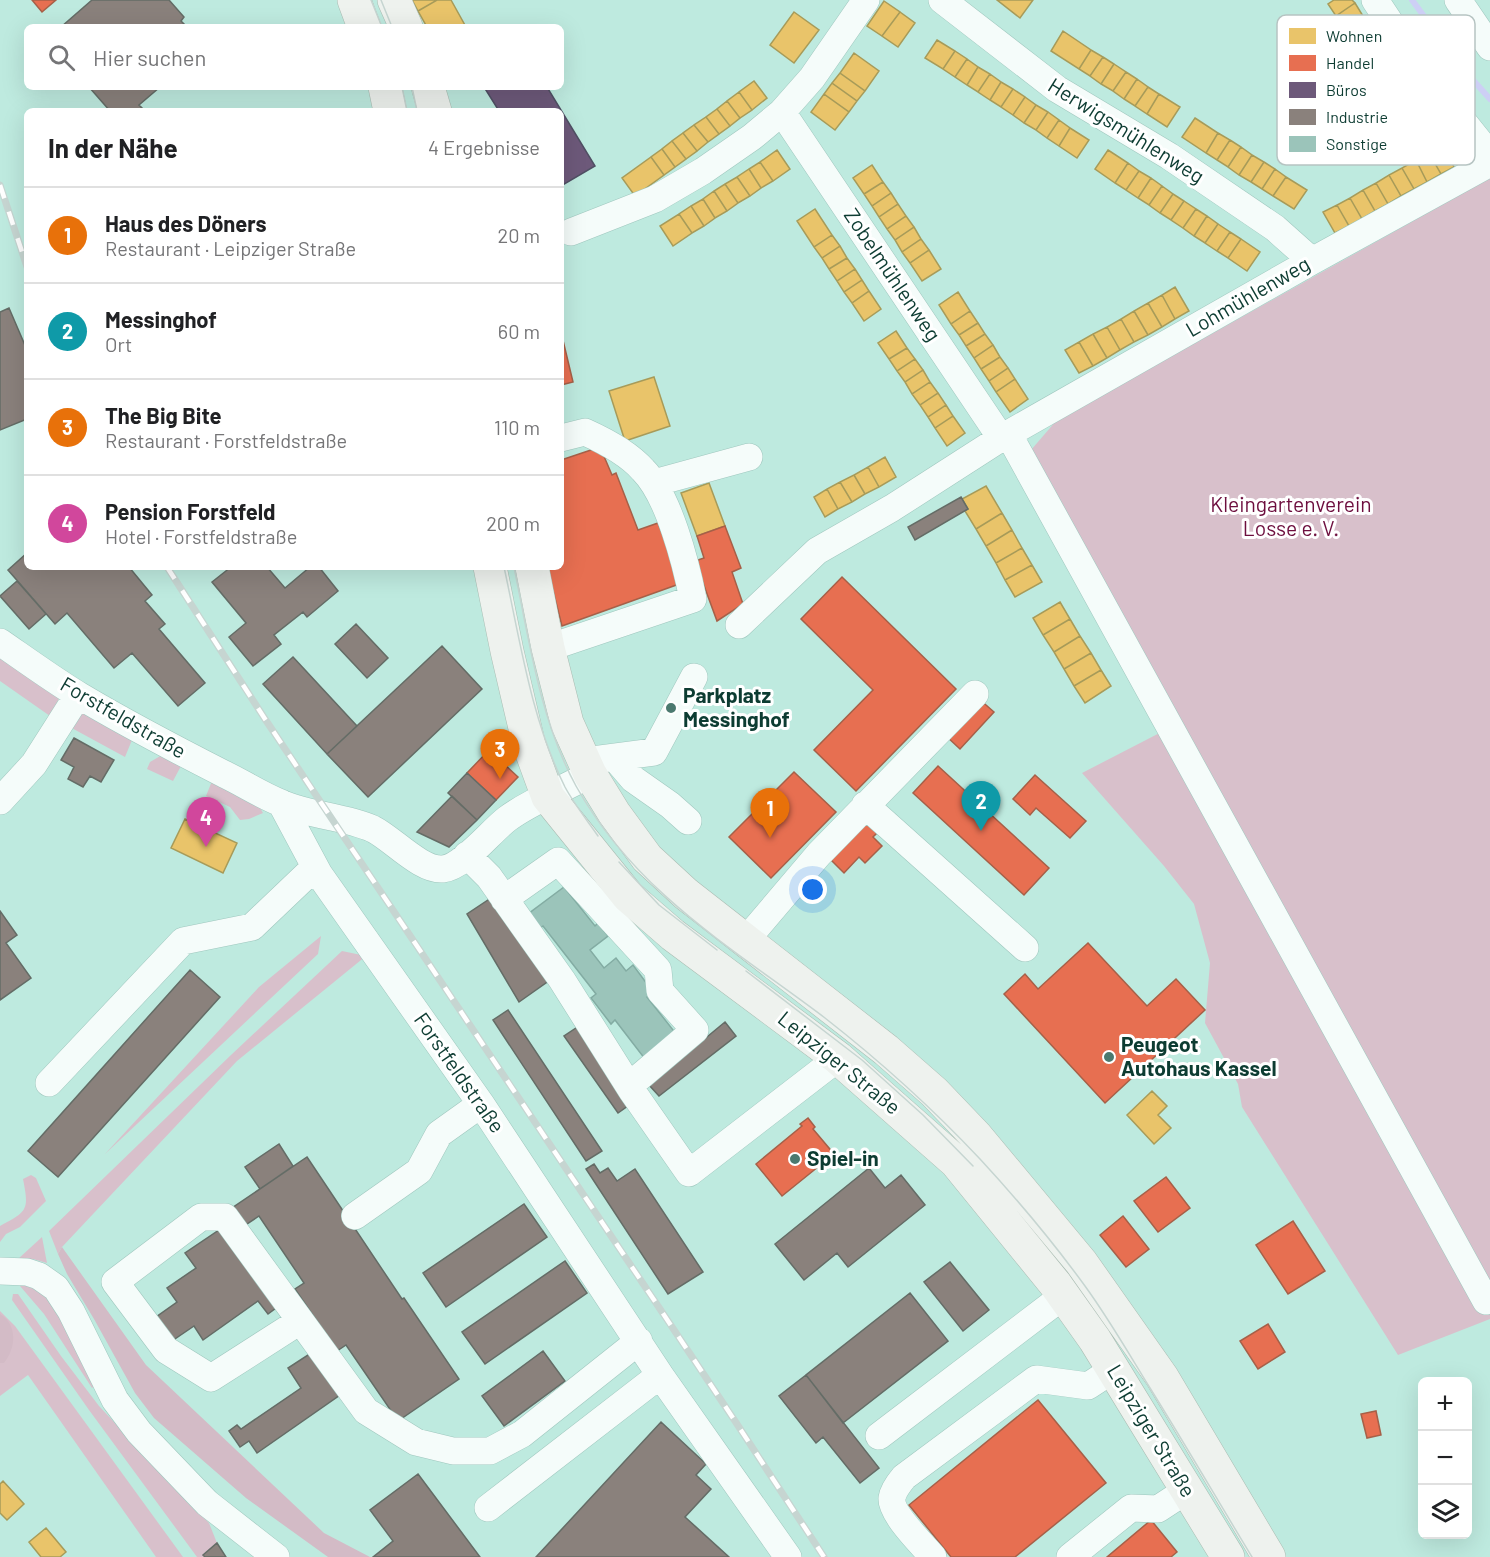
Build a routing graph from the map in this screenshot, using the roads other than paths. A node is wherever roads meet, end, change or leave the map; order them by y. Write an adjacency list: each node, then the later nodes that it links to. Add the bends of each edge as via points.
1 (354, 0): 9 (main road)
2 (394, 0): 10 (main road)
3 (866, 0): 17 (street, via 812,78)
4 (942, 0): 22 (street, Herwigsmühlenweg, via 1057,89 1169,156 1275,228)
5 (1374, 0): 7 (street)
6 (1458, 0): 8 (street)
7 (1384, 15)
8 (1468, 15)
9 (363, 24)
10 (405, 24)
11 (1475, 25): 12 (street)
12 (1490, 47)
13 (386, 90): 15 (main road)
14 (429, 90): 16 (main road)
15 (389, 108)
16 (434, 108)
17 (782, 112): 21 (street, via 703,171 655,199); 23 (street, Zobelmühlenweg)
18 (1475, 136): 19 (street)
19 (1490, 155)
20 (1490, 163): 22 (street, Lohmühlenweg)
21 (571, 232)
22 (1312, 261): 23 (street, Lohmühlenweg)
23 (1005, 436): 29 (street, Lohmühlenweg, via 817,551); 55 (street)
24 (564, 437): 26 (street, via 585,432 605,441 643,469)
25 (749, 456): 26 (street)
26 (654, 483): 31 (street, via 680,546 693,599)
27 (491, 570): 36 (main road, Leipziger Straße, via 529,745)
28 (533, 570): 31 (main road, Leipziger Straße)
29 (739, 625)
30 (0, 642): 34 (street, Forstfeldstraße)
31 (548, 648): 35 (main road, Leipziger Straße, via 567,723)
32 (694, 678): 35 (street, Forstfeldstraße, via 654,752)
33 (975, 694): 39 (street)
34 (78, 695): 37 (street, via 34,764); 38 (street, Forstfeldstraße)
35 (597, 764): 36 (street, Forstfeldstraße); 40 (street, via 633,779); 44 (main road, Leipziger Straße, via 614,813 647,858)
36 (548, 797): 41 (street, Forstfeldstraße, via 507,819); 45 (main road, Leipziger Straße, via 628,896)
37 (0, 801)
38 (281, 803): 41 (street, Forstfeldstraße, via 373,830 435,869 457,864); 42 (street, Forstfeldstraße)
39 (865, 805): 44 (street); 46 (street)
40 (688, 821)
41 (467, 855): 43 (street)
42 (315, 867): 49 (street, via 252,927 183,941); 51 (street, Forstfeldstraße)
43 (504, 899): 47 (street, via 558,861); 50 (street, via 562,980)
44 (746, 940): 68 (main road, Leipziger Straße, via 886,1050 977,1137 1081,1262 1162,1377)
45 (681, 941): 47 (street); 48 (main road, Leipziger Straße)
46 (1025, 948)
47 (651, 963): 50 (street, via 658,970 660,991 695,1030)
48 (838, 1058): 50 (street, via 689,1173); 54 (main road, Leipziger Straße, via 956,1162)
49 (49, 1083)
50 (629, 1086)
51 (481, 1104): 52 (street, via 439,1134 419,1171); 57 (street, Forstfeldstraße)
52 (355, 1216)
53 (0, 1271): 63 (street, via 27,1272 56,1288 115,1400 140,1432 207,1503)
54 (1063, 1296): 58 (main road, Leipziger Straße); 60 (street)
55 (1486, 1301)
56 (300, 1321): 56 (street, via 225,1217 201,1217 115,1282 166,1350 211,1378); 57 (street, via 366,1411 416,1442 453,1451 490,1451 522,1434)
57 (639, 1341): 59 (street, Forstfeldstraße)
58 (1114, 1369): 61 (main road, Leipziger Straße); 65 (street, via 1088,1386 1036,1379 903,1477 892,1498 893,1509)
59 (660, 1375): 62 (street); 64 (street, Forstfeldstraße)
60 (879, 1436)
61 (1187, 1490): 66 (street, via 1158,1509 1131,1508); 67 (main road, Leipziger Straße)
62 (488, 1508)
63 (276, 1557)
64 (788, 1557)
65 (933, 1557)
66 (1070, 1557)
67 (1228, 1557)
68 (1269, 1557)

